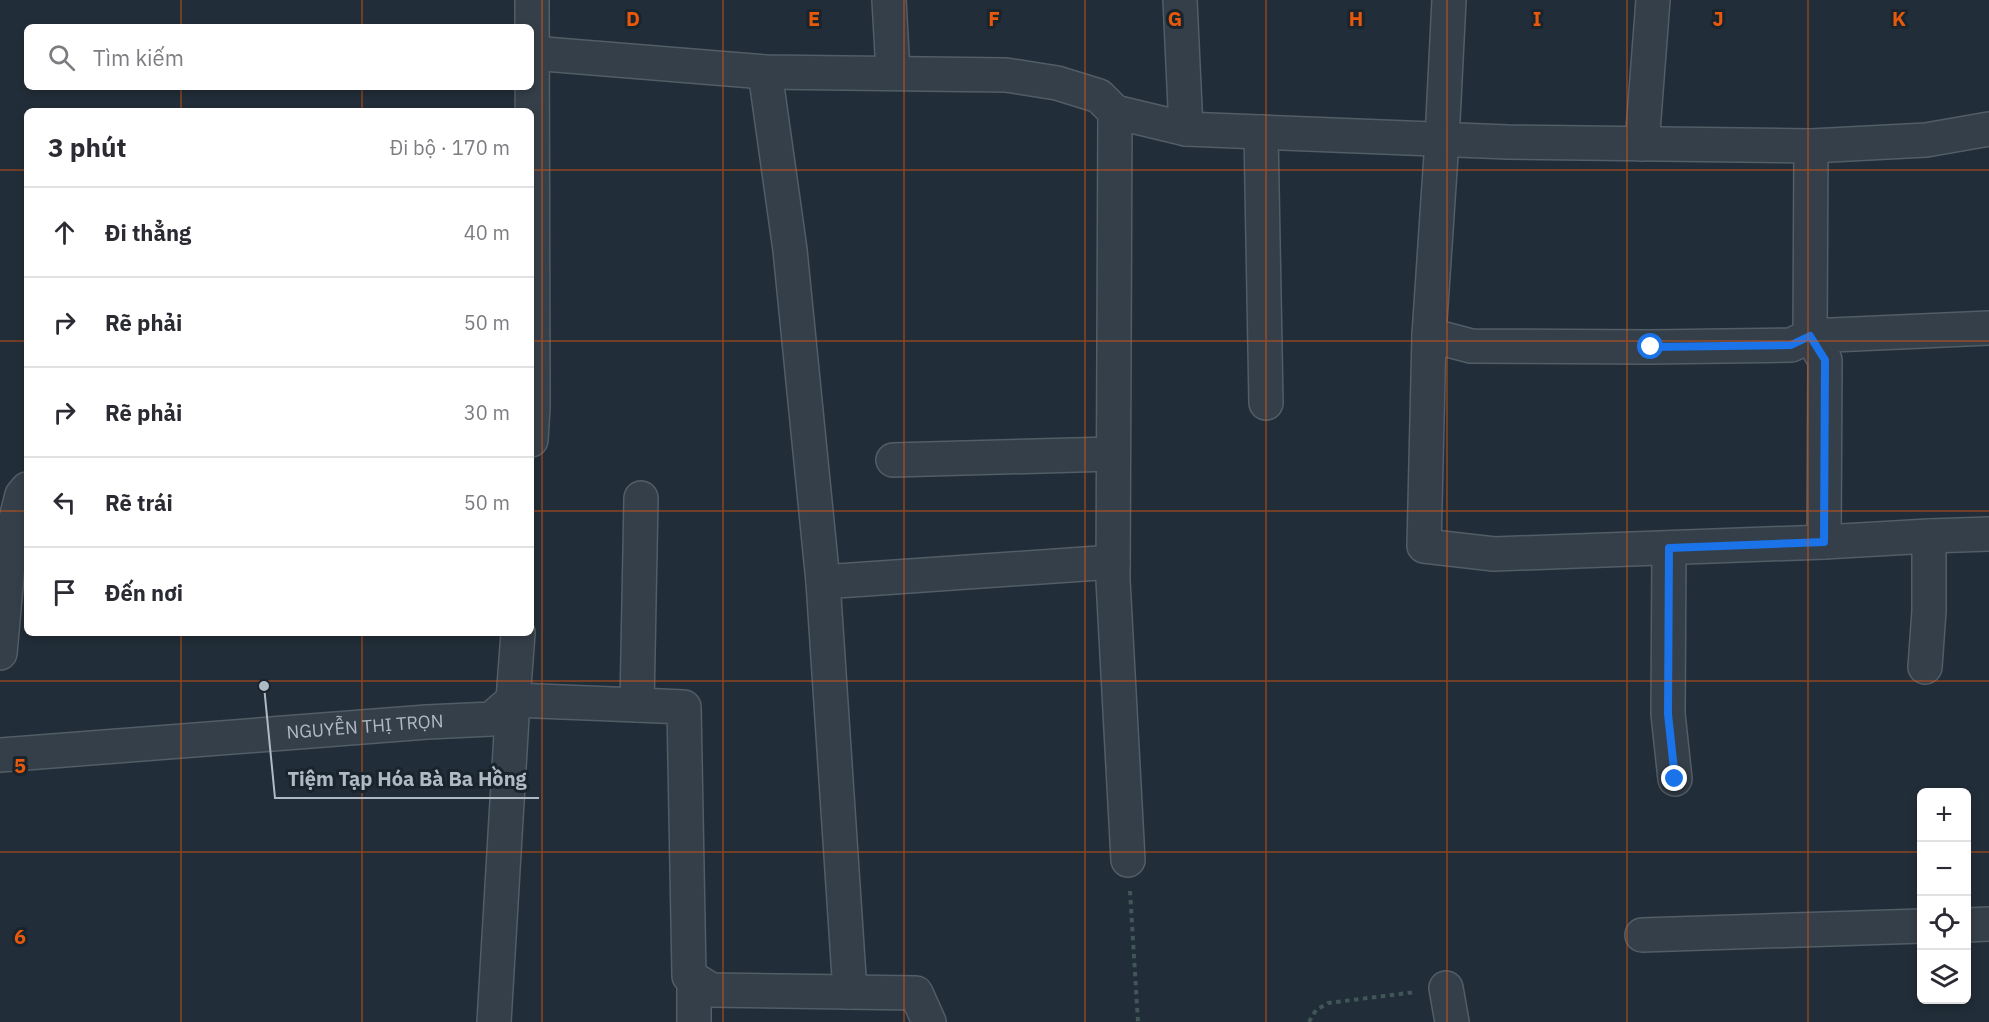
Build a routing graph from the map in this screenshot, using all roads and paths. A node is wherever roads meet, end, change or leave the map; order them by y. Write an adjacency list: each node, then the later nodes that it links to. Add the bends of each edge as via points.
1 (532, 0): 6 (street)
2 (889, 0): 9 (street)
3 (1180, 0): 13 (street)
4 (1449, 0): 16 (street)
5 (1653, 0): 17 (street)
6 (532, 24)
7 (534, 53): 8 (street)
8 (765, 72): 9 (street); 32 (street, via 789,250)
9 (893, 72): 12 (street, via 1006,75 1057,83 1099,96)
10 (532, 90): 11 (street)
11 (532, 108)
12 (1115, 112): 13 (street); 23 (street)
13 (1186, 129): 15 (street)
14 (1989, 129): 18 (street, via 1926,140)
15 (1261, 132): 16 (street); 22 (street)
16 (1442, 140): 17 (street); 20 (street)
17 (1642, 144): 18 (street)
18 (1811, 146): 21 (street)
19 (1989, 328): 21 (street)
20 (1429, 335): 21 (street, via 1470,346 1640,347 1791,345); 30 (street, via 1424,546 1494,554)
21 (1810, 336): 29 (street, via 1825,360)
22 (1266, 403)
23 (1112, 454): 24 (street); 31 (street)
24 (893, 460)
25 (24, 493): 34 (street, via 10,542)
26 (641, 498): 37 (street)
27 (1989, 534): 28 (street)
28 (1929, 536): 29 (street); 35 (street)
29 (1824, 542): 30 (street)
30 (1669, 548): 39 (street, via 1668,714)
31 (1113, 562): 32 (street); 40 (street)
32 (823, 582): 47 (street)
33 (518, 636): 36 (street)
34 (0, 653)
35 (1925, 667)
36 (513, 700): 37 (street); 38 (street, NGUYỄN THỊ TRỌN, via 491,719); 48 (street)
37 (637, 705): 45 (street, via 684,706 689,976)
38 (0, 755)
39 (1675, 779)
40 (1128, 860): 51 (path)
41 (1989, 924): 42 (street)
42 (1971, 925)
43 (1917, 926): 44 (street)
44 (1642, 935)
45 (694, 979): 47 (street, via 711,990); 49 (street)
46 (1446, 988): 52 (path, via 1328,1003 1316,1010); 53 (street)
47 (850, 992): 50 (street, via 916,993)
48 (494, 1022)
49 (693, 1022)
50 (929, 1022)
51 (1138, 1022)
52 (1309, 1022)
53 (1452, 1022)

